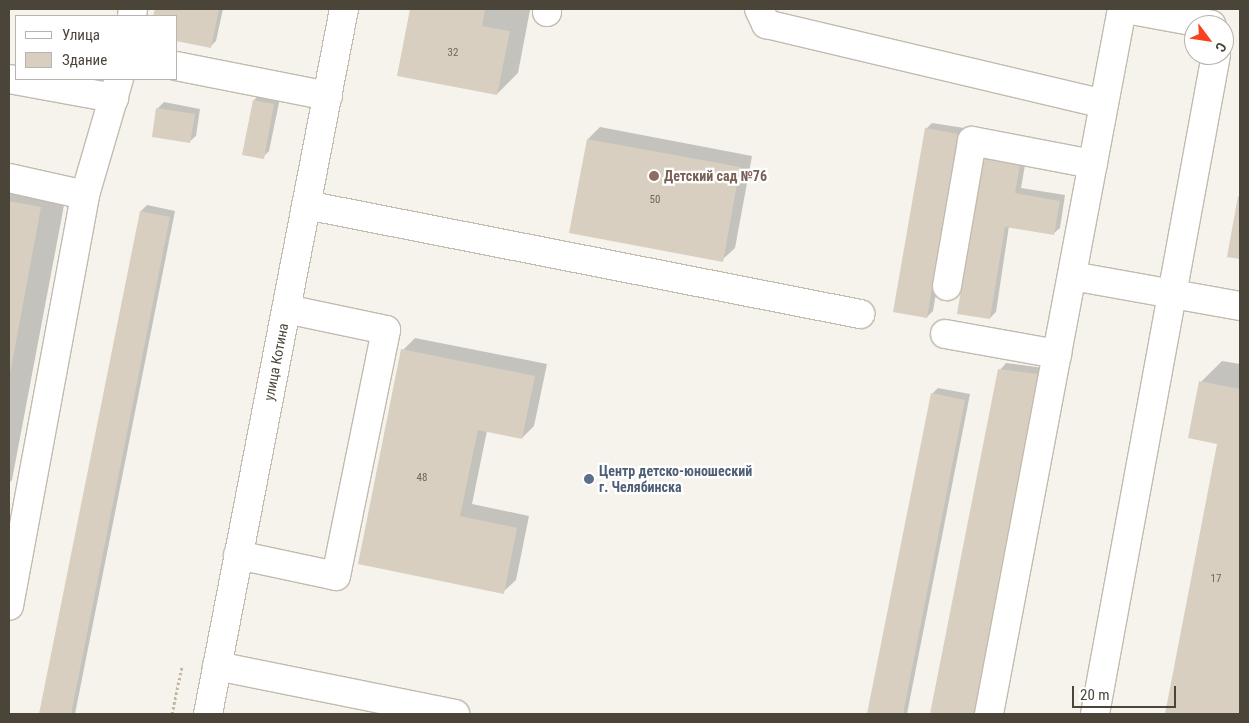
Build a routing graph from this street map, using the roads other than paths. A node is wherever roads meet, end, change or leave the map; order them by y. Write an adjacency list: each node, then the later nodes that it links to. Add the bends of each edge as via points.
1 (344, 9): 10 (street, улица Котина)
2 (759, 9): 11 (street, via 766,24)
3 (1122, 9): 11 (street)
4 (1126, 9): 5 (street)
5 (1184, 20)
6 (1214, 65): 18 (street)
7 (178, 66): 10 (street)
8 (9, 80): 9 (street)
9 (116, 88): 14 (street)
10 (328, 96): 15 (street, улица Котина)
11 (1104, 104): 12 (street)
12 (1093, 164): 16 (street); 17 (street, via 972,141)
13 (9, 178): 14 (street)
14 (85, 195): 25 (street)
15 (306, 205): 20 (street, улица Котина); 21 (street)
16 (1072, 276): 18 (street); 23 (street)
17 (947, 286)
18 (1173, 293): 19 (street); 30 (street)
19 (1240, 306)
20 (286, 309): 24 (street, улица Котина); 24 (street, via 386,330 336,576)
21 (860, 314)
22 (945, 334): 23 (street)
23 (1057, 354): 29 (street)
24 (238, 556): 26 (street, улица Котина)
25 (9, 606)
26 (217, 666): 27 (street, улица Котина); 28 (street)
27 (208, 714)
28 (454, 714)
29 (988, 714)
30 (1095, 714)

